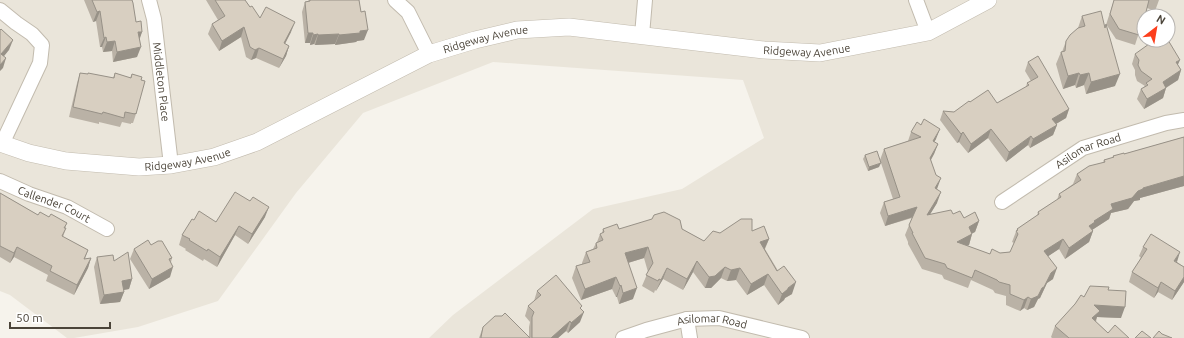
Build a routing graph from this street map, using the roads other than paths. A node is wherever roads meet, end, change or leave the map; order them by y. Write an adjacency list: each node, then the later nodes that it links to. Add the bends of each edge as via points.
1 (149, 0): 12 (street, Middleton Place, via 154,18)
2 (396, 0): 9 (street, via 408,12)
3 (645, 0): 8 (street)
4 (916, 0): 7 (street)
5 (988, 0): 7 (street, Ridgeway Avenue)
6 (0, 10): 11 (street, via 32,34 42,45 40,63)
7 (928, 32): 8 (street, Ridgeway Avenue, via 820,53 764,50)
8 (642, 35): 9 (street, Ridgeway Avenue, via 569,27 517,30)
9 (429, 54): 12 (street, Ridgeway Avenue, via 257,142 214,157)
10 (1184, 120): 14 (street, Asilomar Road, via 1083,148)
11 (1, 143): 12 (street, Ridgeway Avenue, via 29,153 66,161 139,167)
12 (170, 165)
13 (0, 181): 15 (street, Callender Court, via 67,207)
14 (1002, 202)
15 (107, 229)
16 (687, 320): 17 (street, Asilomar Road); 18 (street); 19 (street, Asilomar Road, via 719,318)
17 (623, 338)
18 (690, 338)
19 (802, 338)

